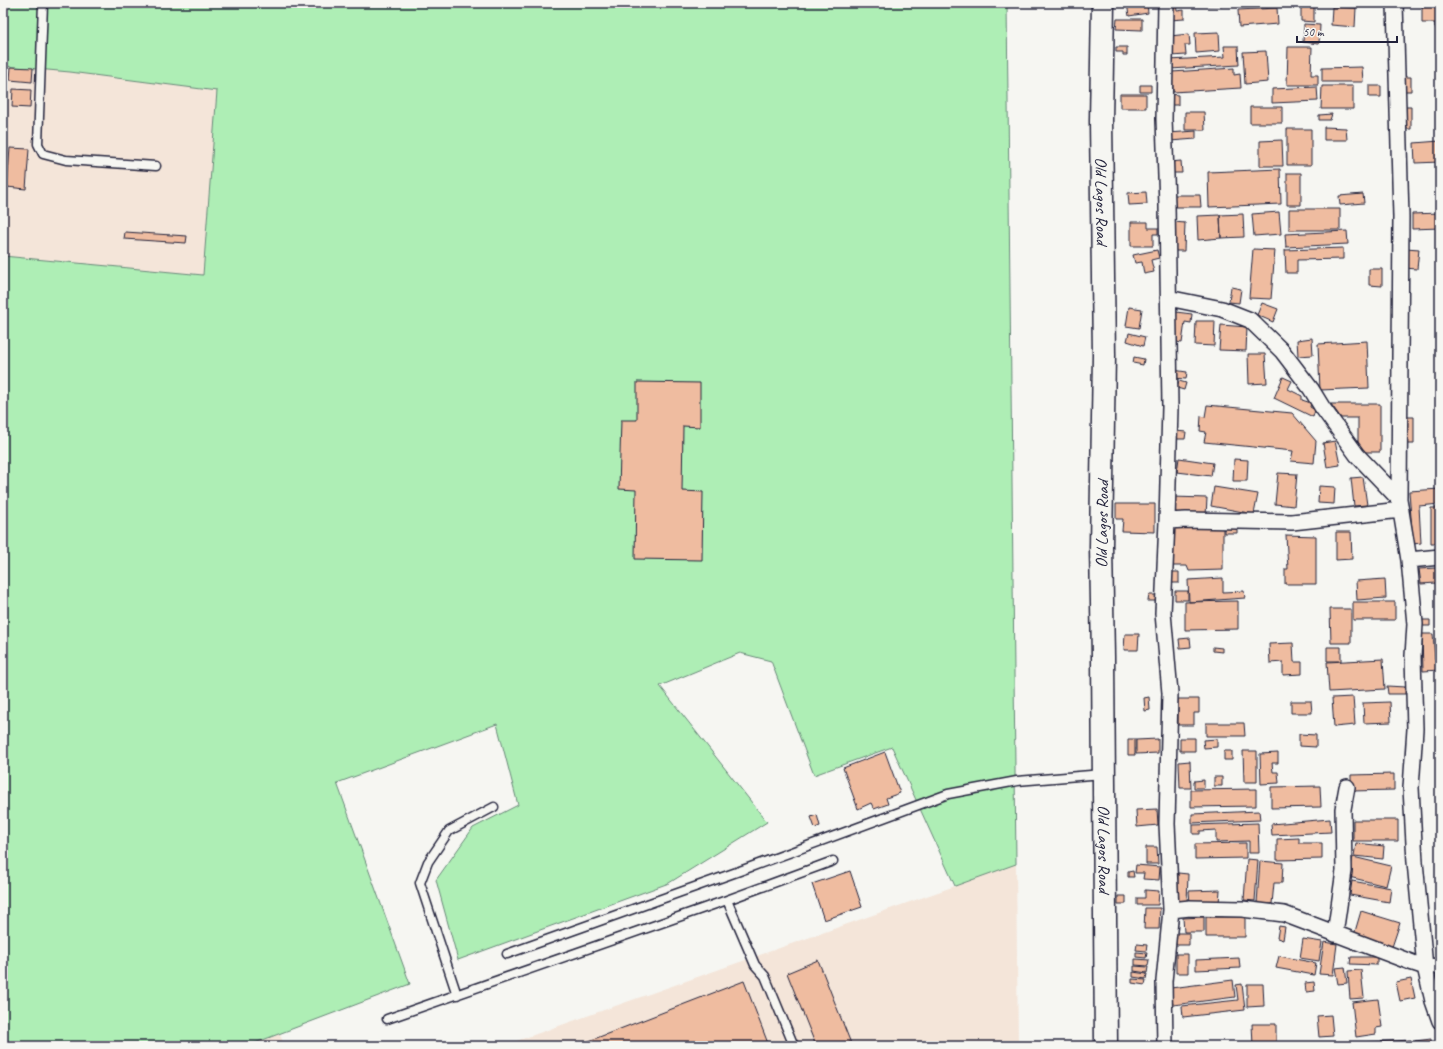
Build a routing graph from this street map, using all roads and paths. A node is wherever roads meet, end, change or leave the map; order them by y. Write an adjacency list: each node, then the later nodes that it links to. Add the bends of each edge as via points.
1 (44, 3): 5 (lane, via 38,144 42,154 66,160)
2 (1103, 3): 11 (main road, Old Lagos Road, via 1101,121 1104,355 1101,548)
3 (1166, 3): 6 (street, via 1164,118)
4 (1395, 3): 7 (street, via 1401,217)
5 (156, 166)
6 (1168, 298): 7 (street, via 1222,310 1250,320 1282,351 1357,455); 8 (street, via 1170,407)
7 (1400, 504): 8 (street, via 1292,522); 10 (street)
8 (1167, 522): 16 (street, via 1163,613 1170,693 1166,824)
9 (1440, 557): 10 (street)
10 (1409, 560): 19 (street, via 1415,624 1415,729 1411,788 1415,862)
11 (1104, 774): 18 (lane, via 1017,781 948,794); 24 (main road, Old Lagos Road)
12 (1347, 787): 17 (street, via 1343,809 1344,871)
13 (494, 806): 20 (lane, via 449,831 428,862 420,883)
14 (833, 861): 15 (lane)
15 (727, 900): 20 (lane); 23 (lane, via 755,965 765,976)
16 (1171, 910): 17 (street, via 1190,908 1284,914); 25 (street, via 1164,981)
17 (1336, 934): 19 (street, via 1413,963)
18 (507, 954)
19 (1433, 966): 22 (street, via 1433,1001)
20 (457, 995): 21 (lane)
21 (387, 1019)
22 (1440, 1021)
23 (794, 1046)
24 (1106, 1046)
25 (1165, 1046)

